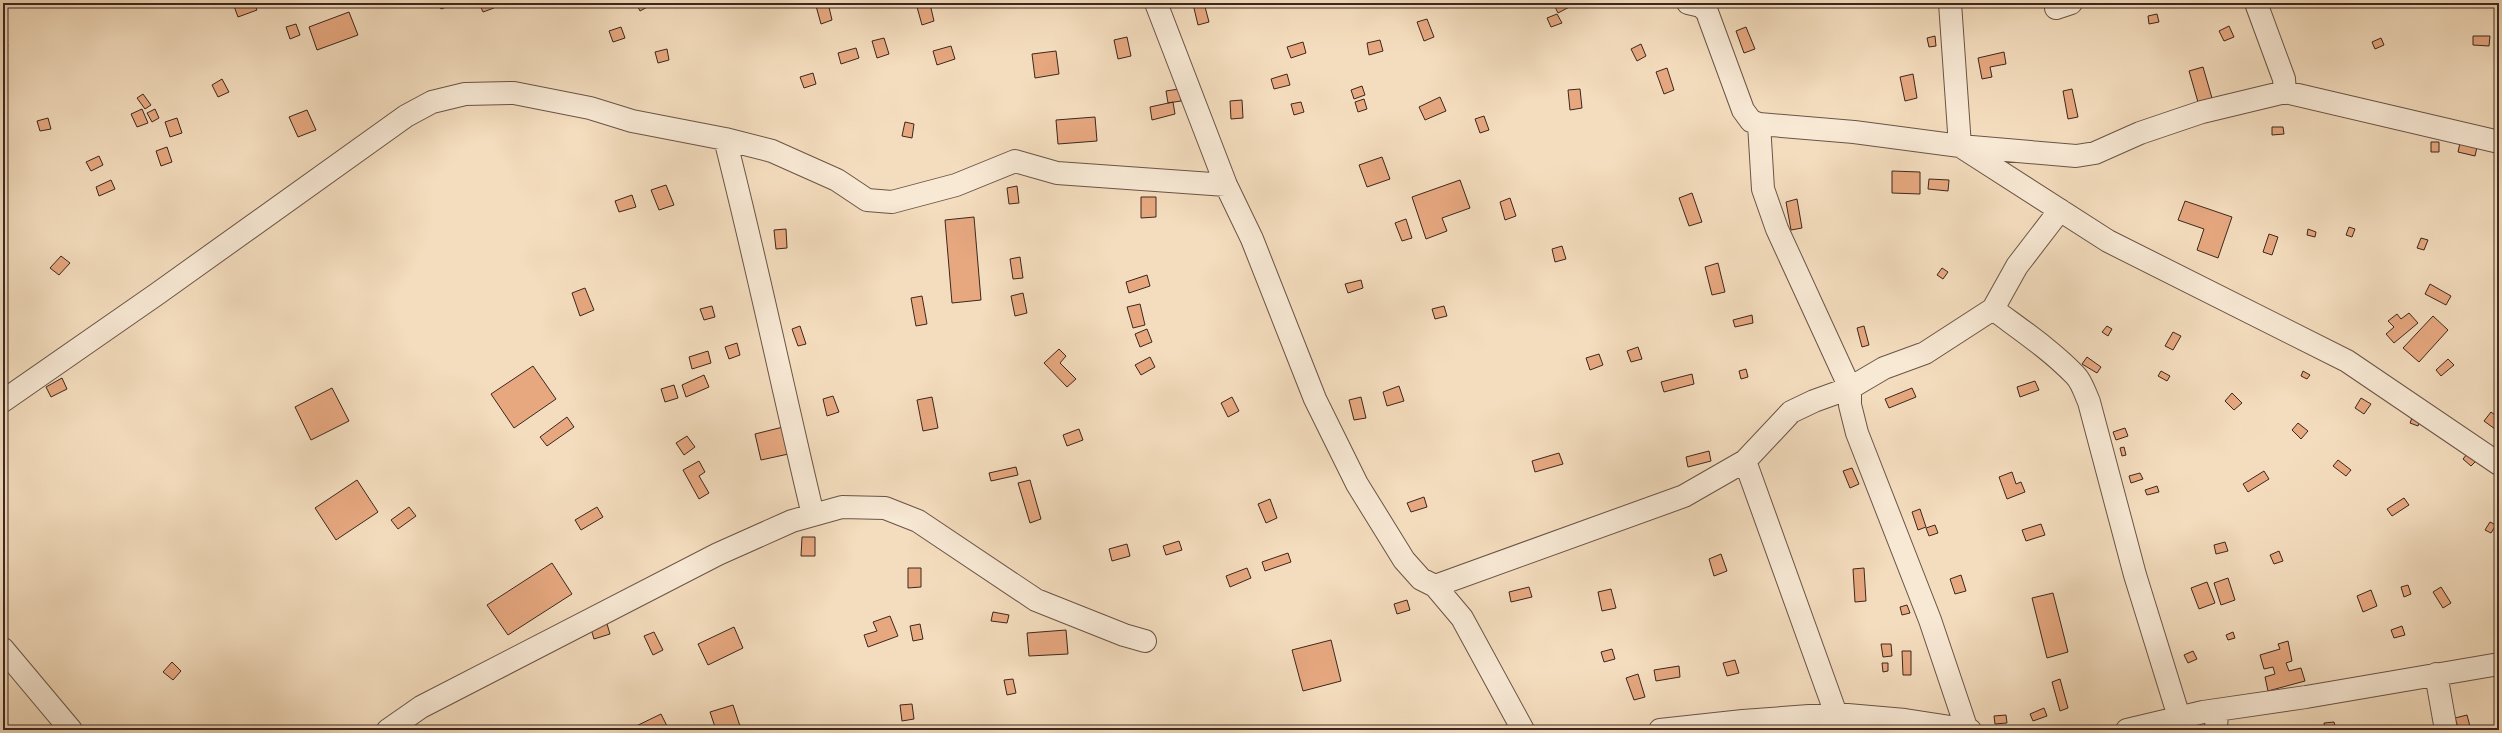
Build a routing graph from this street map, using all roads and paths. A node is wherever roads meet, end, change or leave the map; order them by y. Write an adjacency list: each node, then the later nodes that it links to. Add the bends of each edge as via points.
1 (1156, 3): 10 (street)
2 (1688, 3): 6 (street, via 1700,6 1707,12 1743,110 1751,121)
3 (1950, 3): 9 (street)
4 (2256, 3): 5 (street, via 2284,78)
5 (2285, 92): 8 (street); 9 (street, via 2171,122 2095,153 2076,156)
6 (1759, 124): 9 (street, via 1854,132); 13 (street, via 1763,189 1790,262)
7 (725, 139): 10 (street, via 772,151 837,180 867,200 892,202 956,185 1015,161 1058,173); 14 (street, via 668,129 590,108 514,93 464,94 432,102 406,116); 17 (street, via 753,249)
8 (2499, 142)
9 (1960, 146): 11 (street)
10 (1226, 185): 18 (street, via 1252,240 1315,399 1357,484 1404,560 1421,578)
11 (2060, 210): 12 (street, via 2017,266); 16 (street, via 2108,241 2347,361)
12 (1994, 309): 13 (street, via 1925,353 1884,368); 23 (street, via 2076,376 2083,388 2089,402 2135,575)
13 (1850, 388): 15 (street, via 1791,412); 30 (street, via 1850,405 1857,433 1930,620)
14 (3, 401)
15 (1745, 461): 18 (street, via 1684,496); 25 (street)
16 (2499, 464)
17 (813, 515): 19 (street, via 842,507 885,508 918,521 1036,600); 27 (street, via 792,521 718,554 421,708)
18 (1436, 586): 28 (street, via 1462,618)
19 (1145, 642)
20 (3, 649): 26 (street)
21 (2499, 664): 22 (street)
22 (2436, 674): 24 (street, via 2306,697); 33 (street)
23 (2180, 717): 24 (street); 32 (street)
24 (2217, 720)
25 (1838, 722): 29 (street, via 1743,721); 30 (street, via 1905,720)
26 (71, 730)
27 (388, 730)
28 (1523, 730)
29 (1660, 730)
30 (1967, 730): 31 (street)
31 (1970, 730)
32 (2128, 730)
33 (2446, 730)

